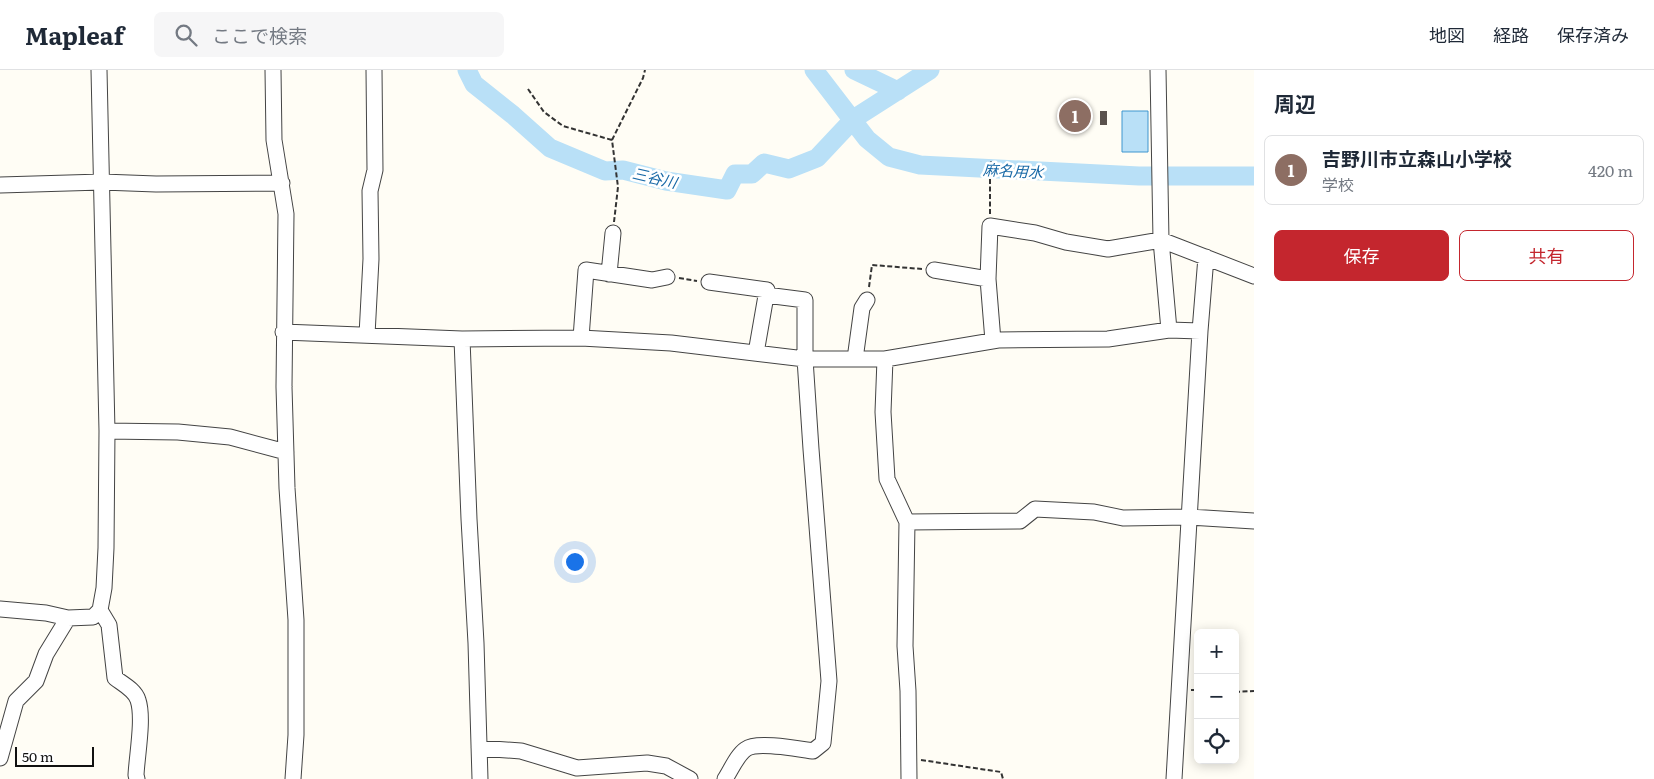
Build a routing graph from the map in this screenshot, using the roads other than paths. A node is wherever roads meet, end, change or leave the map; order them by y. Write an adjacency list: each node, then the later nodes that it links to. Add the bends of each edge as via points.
1 (99, 70): 5 (street)
2 (273, 70): 6 (street, via 274,140)
3 (374, 70): 22 (street, via 375,170 370,191)
4 (1158, 70): 9 (street)
5 (102, 182): 6 (street); 7 (street); 30 (street)
6 (282, 183): 21 (street, via 286,214)
7 (0, 184)
8 (613, 233): 12 (street)
9 (1161, 240): 10 (street); 15 (street, via 1108,249 990,226); 19 (street)
10 (1206, 257): 13 (street); 20 (street)
11 (934, 270): 15 (street)
12 (609, 274): 14 (street, via 652,280); 23 (street, via 586,270)
13 (1254, 276)
14 (667, 277)
15 (988, 279): 25 (street)
16 (709, 282): 17 (street, via 767,290)
17 (766, 295): 26 (street); 27 (street, via 804,300)
18 (868, 300): 28 (street, via 862,308)
19 (1169, 330): 20 (street); 25 (street, via 1108,339)
20 (1200, 331): 32 (street)
21 (283, 332): 22 (street); 31 (street)
22 (367, 335): 24 (street)
23 (581, 338): 24 (street); 26 (street, via 671,343)
24 (462, 339): 38 (street)
25 (993, 341): 29 (street)
26 (756, 353): 27 (street)
27 (805, 359): 28 (street); 44 (street, via 829,680 823,743 814,751 762,745 746,748)
28 (855, 359): 29 (street)
29 (885, 360): 34 (street, via 883,412 887,479)
30 (107, 431): 31 (street, via 230,437); 36 (street, via 106,548)
31 (286, 452): 41 (street, via 296,620)
32 (1189, 517): 33 (street); 34 (street, via 1123,518 1094,512 1035,509 1020,521); 46 (street)
33 (1254, 521)
34 (908, 522): 45 (street, via 905,646)
35 (0, 608): 37 (street)
36 (100, 610): 37 (street, via 93,616); 40 (street, via 109,626 115,678 131,689 138,699)
37 (68, 618): 39 (street, via 46,654 36,681 16,701)
38 (479, 748): 42 (street); 43 (street, via 521,751 578,768 666,766)
39 (0, 758)
40 (137, 779)
41 (293, 779)
42 (480, 779)
43 (690, 779)
44 (725, 779)
45 (909, 779)
46 (1174, 779)

